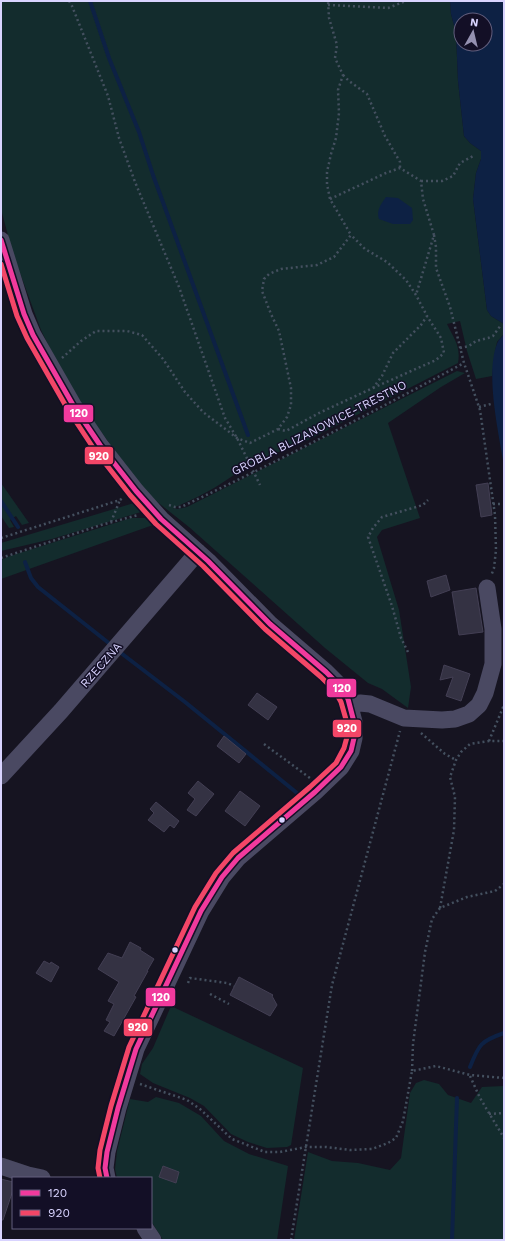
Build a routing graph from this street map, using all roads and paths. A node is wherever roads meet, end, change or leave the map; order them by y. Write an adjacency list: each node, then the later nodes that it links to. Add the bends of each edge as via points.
1 (69, 1): 23 (path, via 108,96 132,174 179,287 225,418)
2 (328, 1): 4 (path)
3 (405, 1): 4 (path, via 388,8)
4 (328, 5): 5 (path, via 337,45 335,58)
5 (343, 74): 7 (path, via 367,94 385,136 400,162); 9 (path, via 338,90 336,138 327,172)
6 (475, 155): 8 (path, via 460,162 453,176 442,180)
7 (400, 168): 8 (path); 9 (path)
8 (421, 181): 11 (path, via 423,199)
9 (330, 199): 10 (path)
10 (351, 235): 13 (path, via 365,249 387,262 406,280); 22 (path, via 334,257 317,265 281,270 264,278 262,291 279,331 291,388 291,405 287,417)
11 (434, 235): 13 (path); 16 (path, via 436,268 450,307)
12 (1, 240): 18 (street, via 24,314 40,350)
13 (416, 296): 14 (path)
14 (427, 316): 19 (path, via 393,353); 19 (path, via 441,338 444,353 436,360)
15 (502, 325): 16 (path, via 493,336)
16 (460, 348): 17 (path)
17 (464, 363): 21 (path); 24 (path, GROBLA BLIZANOWICE-TRESTNO)
18 (52, 369): 23 (path, via 81,340 96,331 127,331 142,335 203,412); 26 (street, via 72,405)
19 (373, 388): 22 (path, via 286,431)
20 (491, 404): 21 (path)
21 (479, 407): 29 (path)
22 (278, 429): 23 (path, via 250,443)
23 (237, 438): 24 (path)
24 (254, 471): 25 (path); 31 (path, GROBLA BLIZANOWICE-TRESTNO)
25 (260, 485)
26 (134, 489): 27 (path); 35 (street, via 161,519)
27 (120, 500): 33 (path); 34 (path)
28 (428, 500): 38 (path, via 423,505 382,517 368,537 401,638)
29 (493, 504): 30 (path); 37 (path, via 496,550 494,568)
30 (504, 504)
31 (181, 507)
32 (143, 514): 33 (path)
33 (111, 522): 36 (path)
34 (1, 538)
35 (198, 552): 40 (street, via 270,624 335,680 345,693); 46 (street, RZECZNA, via 61,711)
36 (1, 558)
37 (487, 588): 41 (street, via 494,629 493,664 479,705 469,714 455,719)
38 (408, 652)
39 (504, 705): 42 (path)
40 (350, 706): 41 (street, via 370,704); 57 (street, via 354,738 348,758 335,774 254,844 222,876 201,911 155,1007 136,1049)
41 (404, 718): 45 (path, via 445,754); 61 (path, via 332,985)
42 (489, 741): 43 (path); 45 (path, via 470,744)
43 (504, 741)
44 (264, 744): 47 (path)
45 (456, 760): 49 (path, via 450,777 455,797 454,830)
46 (1, 776)
47 (315, 782)
48 (504, 884): 49 (path, via 495,891 467,897)
49 (440, 908): 54 (path, via 432,919 425,952 412,1044)
50 (188, 982): 51 (path, via 190,978)
51 (234, 986)
52 (210, 994): 53 (path)
53 (229, 1004)
54 (412, 1071): 55 (path, via 436,1066); 61 (path, via 403,1121 396,1138 372,1149)
55 (470, 1075): 56 (path); 59 (path)
56 (504, 1078)
57 (126, 1080): 61 (path, via 187,1100 232,1139 250,1147 265,1152 280,1152); 64 (street, via 107,1152)
58 (504, 1113): 59 (path)
59 (489, 1114): 60 (path)
60 (504, 1138)
61 (306, 1147): 67 (path)
62 (1, 1166): 63 (street)
63 (39, 1177)
64 (107, 1177)
65 (146, 1229): 66 (street)
66 (152, 1240)
67 (291, 1240)

